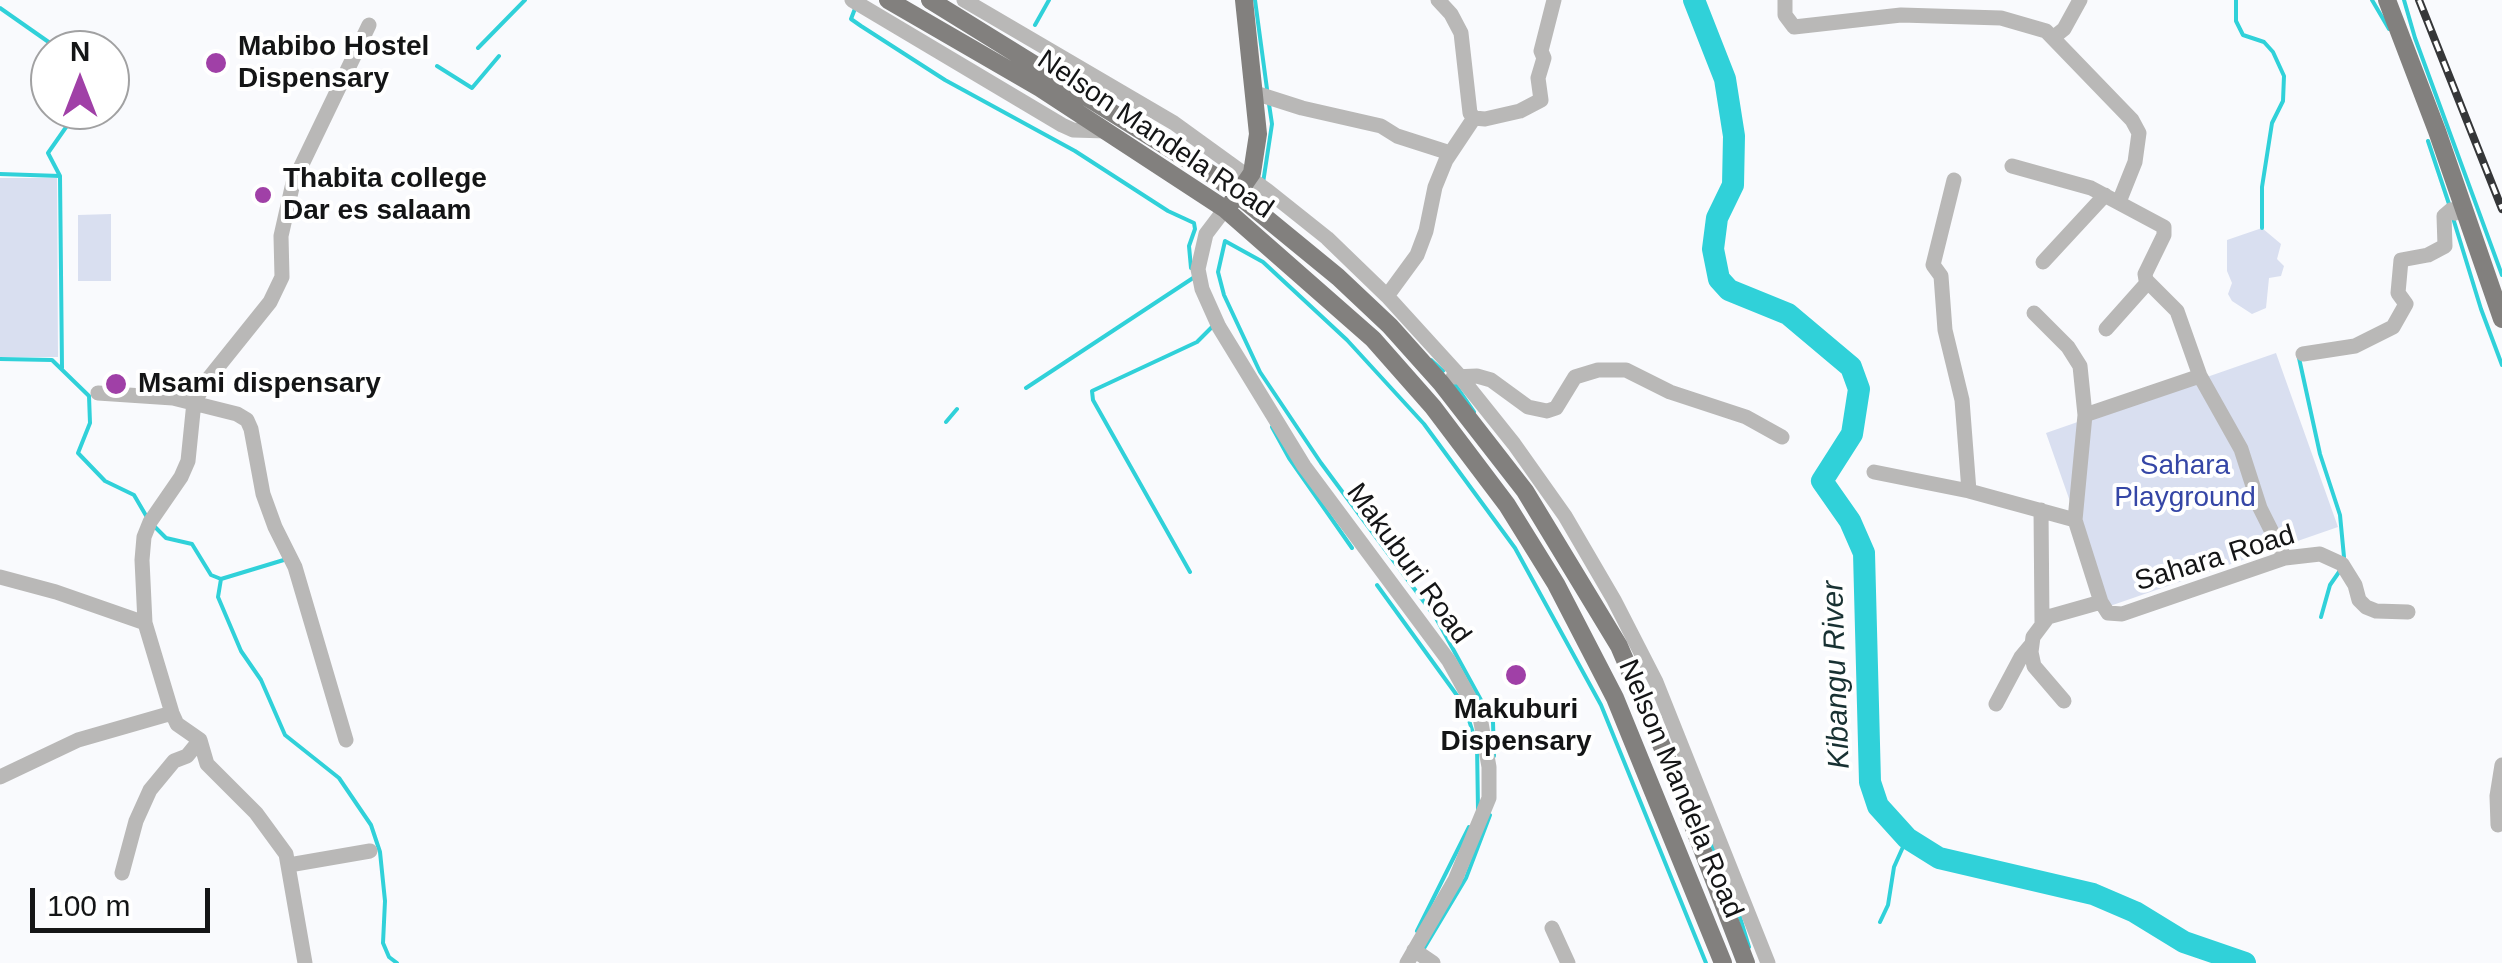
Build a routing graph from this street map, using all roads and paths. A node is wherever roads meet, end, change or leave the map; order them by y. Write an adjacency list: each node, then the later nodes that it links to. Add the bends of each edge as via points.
1 (852, 0): 17 (street, via 1062,125)
2 (888, 0): 17 (main road, Nelson Mandela Road)
3 (930, 0): 22 (main road, Nelson Mandela Road, via 1113,110)
4 (964, 0): 20 (street, via 1174,123)
5 (1244, 0): 15 (main road)
6 (1438, 0): 16 (street, via 1461,33)
7 (1554, 0): 16 (street, via 1540,52 1541,100 1520,111)
8 (1785, 0): 12 (street, via 1787,22 1794,27 1901,15)
9 (1937, 0): 12 (street)
10 (2080, 0): 14 (street)
11 (2386, 0): 24 (main road)
12 (1936, 18): 14 (street, via 2001,18)
13 (370, 25): 37 (street, via 293,183 281,236 282,276 270,302)
14 (2054, 37): 23 (street, via 2139,132 2136,162)
15 (1255, 93): 18 (street, via 1381,126); 20 (main road, via 1257,145)
16 (1474, 118): 18 (street)
17 (1107, 131): 25 (main road, Nelson Mandela Road)
18 (1450, 153): 28 (street, via 1417,255)
19 (2012, 166): 23 (street)
20 (1250, 178): 22 (main road); 28 (street)
21 (1954, 180): 41 (street, via 1933,265 1962,400)
22 (1239, 196): 25 (main road); 35 (main road, Nelson Mandela Road, via 1338,277)
23 (2112, 198): 26 (street); 27 (street, via 2164,227)
24 (2462, 208): 30 (main road); 32 (street, via 2444,216 2444,246 2401,260 2398,293 2406,304 2393,327 2356,346)
25 (1224, 209): 63 (street, Makuburi Road, via 1206,234 1198,268 1219,327 1304,466 1450,661 1480,717 1489,798 1455,880); 67 (main road, Nelson Mandela Road, via 1373,339 1507,506 1615,698)
26 (2043, 262)
27 (2147, 283): 31 (street); 34 (street, via 2176,311)
28 (1387, 296): 33 (street)
29 (2034, 313): 38 (street, Sahara Road, via 2078,360)
30 (2502, 319)
31 (2106, 329)
32 (2303, 354)
33 (1458, 374): 35 (street); 39 (street, via 1490,380 1547,411 1556,408 1574,377 1626,370); 69 (street, via 1565,516 1614,600 1656,682)
34 (2200, 376): 38 (street); 44 (street, via 2241,449)
35 (1441, 383): 68 (main road, Nelson Mandela Road, via 1525,490 1619,646)
36 (98, 393): 37 (street)
37 (194, 402): 49 (street, via 182,478 144,537); 55 (street, via 247,420 264,494 296,567)
38 (2086, 415): 43 (street, Sahara Road)
39 (1782, 437)
40 (1874, 472): 41 (street)
41 (1969, 490): 42 (street)
42 (2041, 510): 43 (street); 48 (street)
43 (2075, 520): 46 (street, Sahara Road)
44 (2285, 558): 46 (street, Sahara Road, via 2122,614); 47 (street, Sahara Road, via 2329,556 2347,570 2366,607)
45 (0, 577): 49 (street)
46 (2100, 602): 48 (street)
47 (2408, 612)
48 (2042, 622): 50 (street)
49 (145, 623): 53 (street)
50 (2031, 645): 51 (street, via 2034,666); 52 (street)
51 (2064, 700)
52 (1996, 704)
53 (172, 712): 54 (street); 57 (street, via 78,740)
54 (200, 740): 60 (street, via 207,764 256,813); 61 (street, via 150,790)
55 (346, 740)
56 (2502, 765): 58 (street)
57 (0, 777)
58 (2500, 820)
59 (370, 851): 60 (street)
60 (289, 866): 64 (street)
61 (122, 873)
62 (1552, 928): 66 (street)
63 (1411, 957): 65 (street)
64 (305, 963)
65 (1433, 963)
66 (1568, 963)
67 (1723, 963)
68 (1746, 963)
69 (1768, 963)

